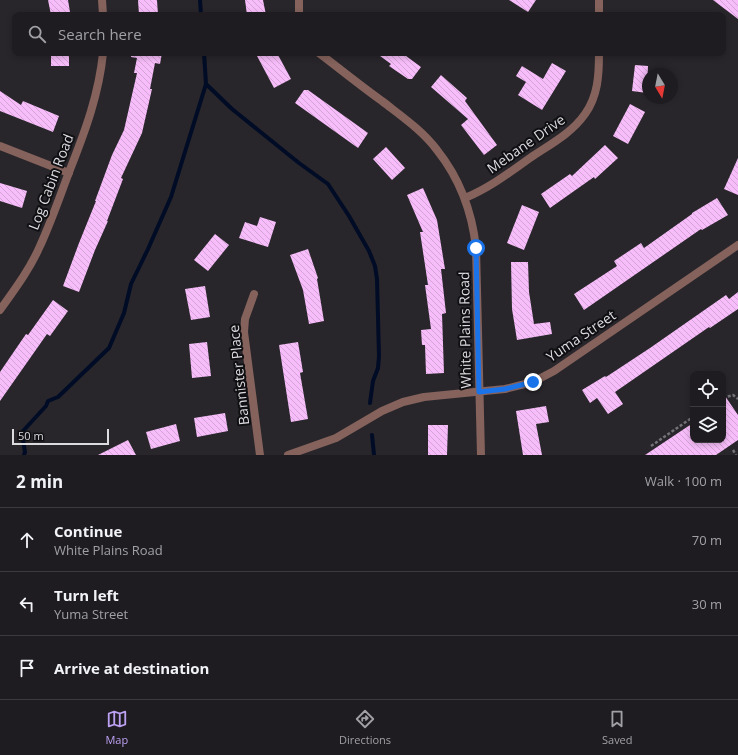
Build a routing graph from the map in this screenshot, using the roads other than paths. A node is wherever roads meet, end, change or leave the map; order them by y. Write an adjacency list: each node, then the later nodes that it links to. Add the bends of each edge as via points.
1 (102, 0): 4 (street)
2 (299, 0): 5 (street)
3 (599, 0): 6 (street)
4 (103, 12)
5 (299, 12)
6 (599, 12)
7 (103, 56): 11 (street, Log Cabin Road, via 97,93)
8 (323, 56): 12 (street, White Plains Road, via 424,135 452,171)
9 (599, 56): 12 (street, Mebane Drive, via 594,97 585,114 573,128 491,185)
10 (0, 146): 11 (street)
11 (69, 173): 15 (street, Log Cabin Road, via 40,246)
12 (465, 198): 16 (street, White Plains Road, via 476,248)
13 (738, 245): 16 (street, Yuma Street, via 554,371 533,382)
14 (254, 294): 17 (street, Bannister Place, via 245,319 244,332)
15 (0, 310)
16 (479, 392): 18 (street, Yuma Street, via 424,397 403,402 382,411 336,438); 19 (street, White Plains Road)
17 (260, 455)
18 (288, 455)
19 (481, 455)

